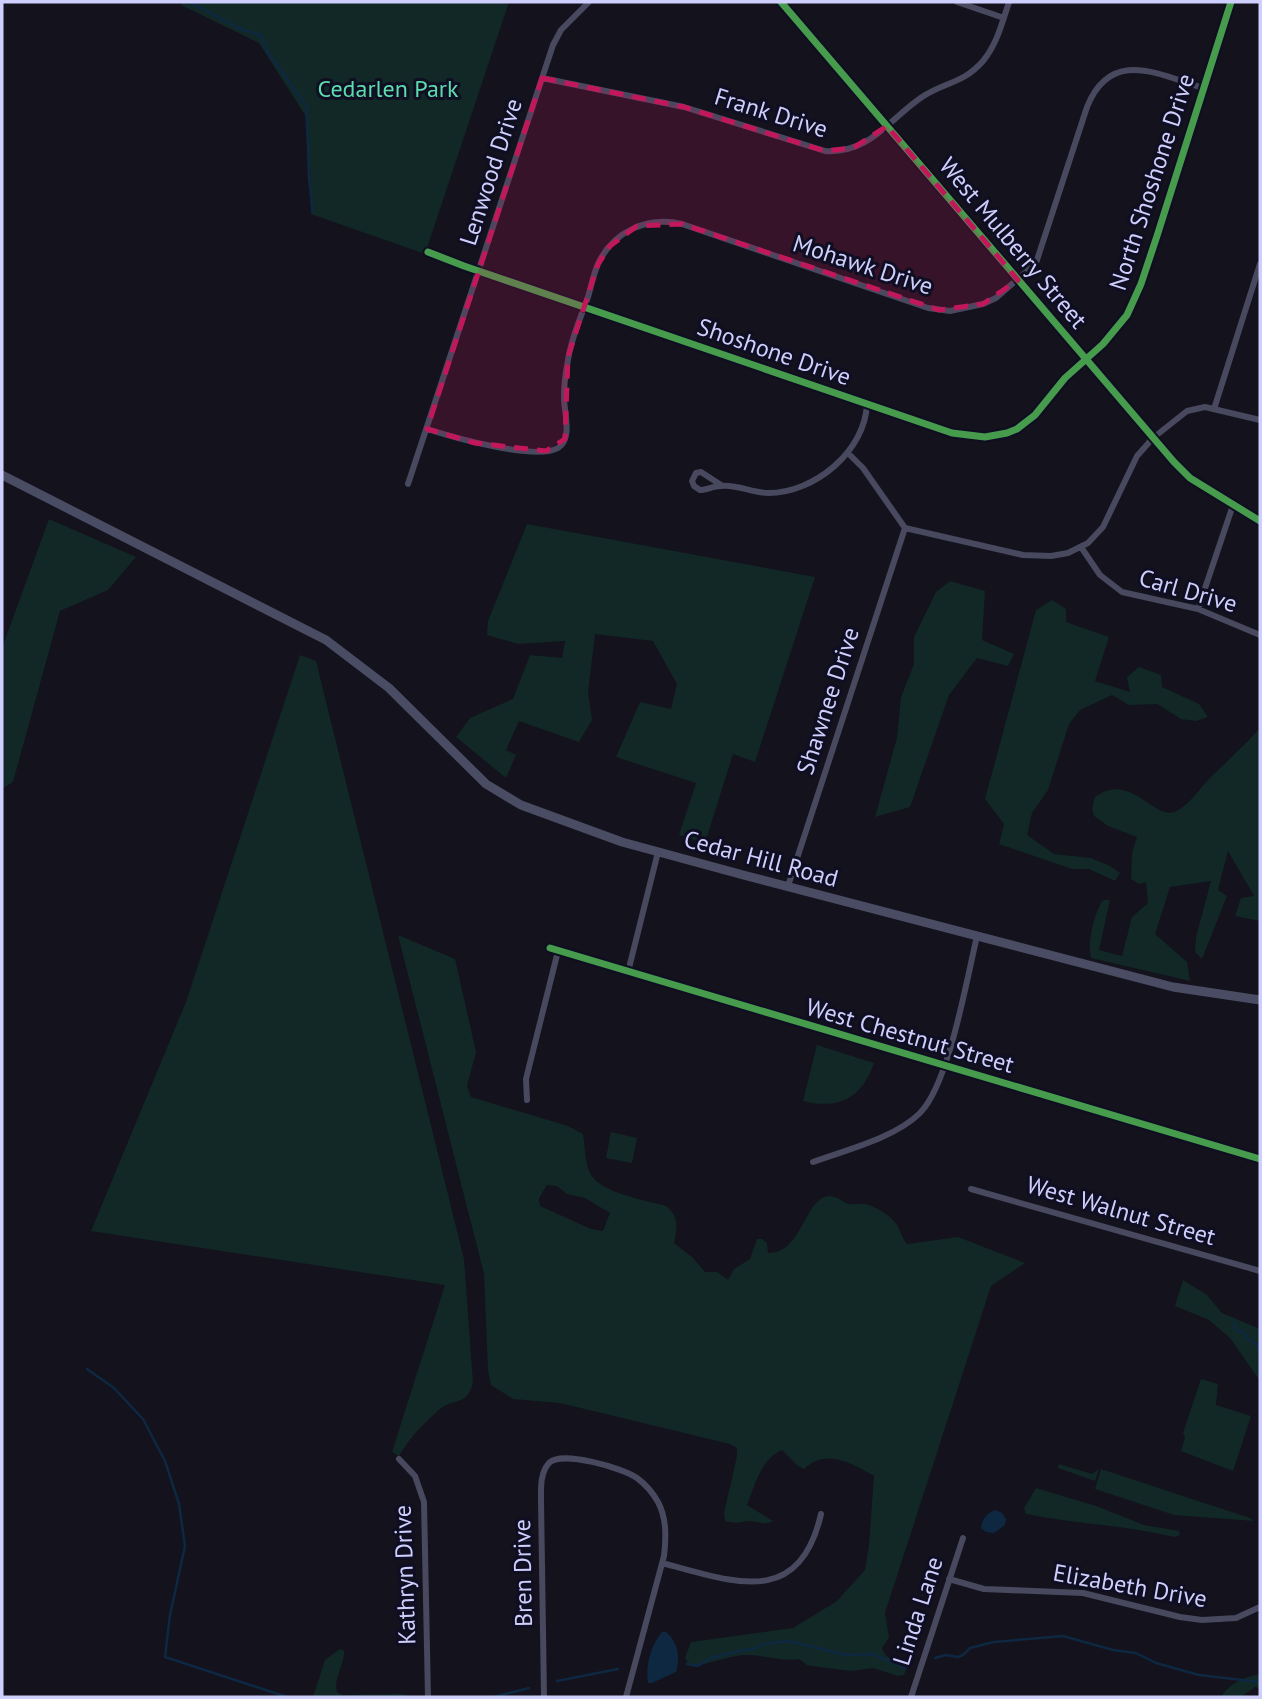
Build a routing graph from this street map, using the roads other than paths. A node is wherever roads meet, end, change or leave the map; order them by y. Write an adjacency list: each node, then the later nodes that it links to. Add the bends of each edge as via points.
1 (589, 2): 7 (street, Lenwood Drive, via 561,30)
2 (781, 2): 9 (street, West Mulberry Street)
3 (957, 2): 6 (street)
4 (1009, 2): 6 (street, Frank Drive)
5 (1231, 2): 8 (street, North Shoshone Drive)
6 (1004, 18): 9 (street, Frank Drive, via 991,50 970,74 924,95)
7 (542, 78): 9 (street, Frank Drive, via 684,107 825,151 853,148); 12 (street, Lenwood Drive)
8 (1203, 88): 13 (street, Mohawk Drive, via 1142,69 1116,73 1098,87 1087,107 1036,263); 15 (street, North Shoshone Drive, via 1133,302 1114,333)
9 (887, 126): 13 (street, West Mulberry Street)
10 (428, 252): 12 (street, Shoshone Drive)
11 (1260, 264): 17 (street)
12 (478, 271): 14 (street, Shoshone Drive); 19 (street, Lenwood Drive)
13 (1018, 280): 14 (street, Mohawk Drive, via 983,304 939,310 662,221 638,226 610,246 598,264); 15 (street, West Mulberry Street)
14 (584, 307): 16 (street, Shoshone Drive); 19 (street, Mohawk Drive, via 566,366 565,439 557,449 510,449)
15 (1085, 359): 16 (street, Shoshone Drive, via 1027,422 996,436 962,436); 20 (street, West Mulberry Street)
16 (867, 404): 21 (street, via 866,420)
17 (1214, 409): 18 (street); 20 (street, via 1192,408)
18 (1260, 420)
19 (428, 429): 23 (street, Lenwood Drive)
20 (1153, 438): 25 (street, West Mulberry Street, via 1190,478); 28 (street, via 1137,456 1103,527)
21 (848, 453): 24 (street, via 820,477 791,490 753,492); 27 (street)
22 (2, 475): 31 (main road, Cedar Hill Road, via 344,651 496,791 548,816)
23 (408, 484)
24 (721, 485)
25 (1233, 505): 26 (street, West Mulberry Street); 29 (street)
26 (1260, 521)
27 (905, 528): 28 (street, via 1034,556); 32 (street, Shawnee Drive)
28 (1081, 547): 29 (street, Carl Drive, via 1100,575 1122,592)
29 (1198, 609): 30 (street, Carl Drive)
30 (1260, 635)
31 (659, 852): 32 (main road, Cedar Hill Road); 36 (street)
32 (788, 886): 33 (main road, Cedar Hill Road)
33 (977, 936): 37 (main road, Cedar Hill Road, via 1173,987); 38 (street)
34 (550, 948): 35 (street, West Chestnut Street)
35 (558, 951): 36 (street, West Chestnut Street); 39 (street, via 526,1079)
36 (628, 972): 38 (street, West Chestnut Street)
37 (1260, 1000)
38 (944, 1066): 40 (street, West Chestnut Street); 41 (street, via 920,1113 877,1138)
39 (527, 1100)
40 (1260, 1158)
41 (813, 1162)
42 (971, 1189): 43 (street, West Walnut Street)
43 (1260, 1268)
44 (399, 1459): 50 (street, Kathryn Drive, via 415,1476 424,1502)
45 (821, 1514): 47 (street, via 807,1554 775,1579 738,1582)
46 (963, 1538): 48 (street, Linda Lane)
47 (662, 1563): 51 (street, Bren Drive, via 665,1523 658,1502 638,1478 578,1459 550,1462 542,1475 541,1500); 52 (street)
48 (949, 1579): 49 (street, Elizabeth Drive, via 984,1589 1083,1593 1202,1620 1236,1618); 53 (street, Linda Lane)
49 (1260, 1607)
50 (428, 1697)
51 (544, 1697)
52 (626, 1697)
53 (911, 1697)

